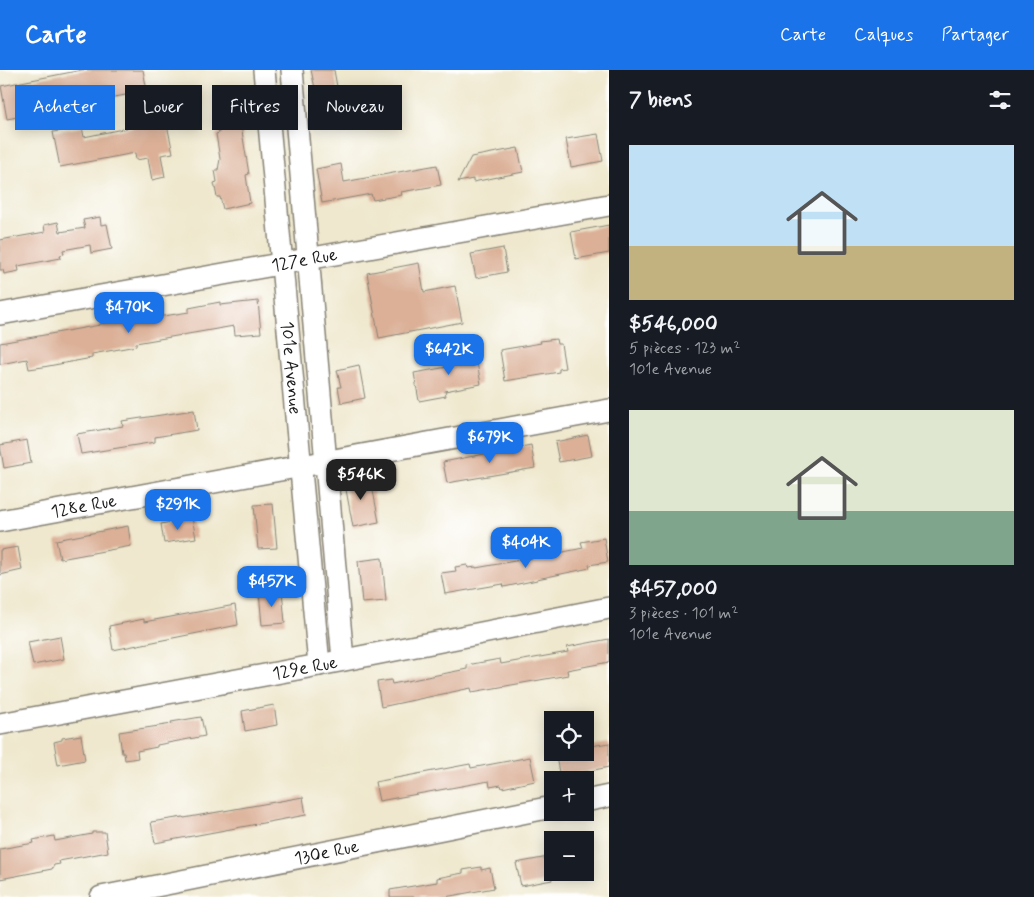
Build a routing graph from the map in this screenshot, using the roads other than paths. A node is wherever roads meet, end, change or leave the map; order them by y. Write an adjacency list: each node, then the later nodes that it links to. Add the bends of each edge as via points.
1 (264, 70): 5 (street, 101e Avenue)
2 (292, 70): 4 (street, 101e Avenue)
3 (609, 205): 4 (street, 127e Rue)
4 (308, 259): 5 (street, 127e Rue); 8 (street, 101e Avenue)
5 (282, 264): 6 (street, 127e Rue); 9 (street, 101e Avenue)
6 (0, 314)
7 (609, 410): 8 (street, 128e Rue)
8 (326, 461): 9 (street, 128e Rue); 12 (street, 101e Avenue)
9 (301, 466): 10 (street, 128e Rue); 13 (street, 101e Avenue)
10 (0, 521)
11 (609, 608): 12 (street, 129e Rue)
12 (343, 660): 13 (street, 129e Rue)
13 (319, 665): 14 (street, 129e Rue)
14 (0, 724)
15 (609, 796): 16 (street)
16 (594, 799)
17 (544, 809): 18 (street, 130e Rue)
18 (101, 897)

